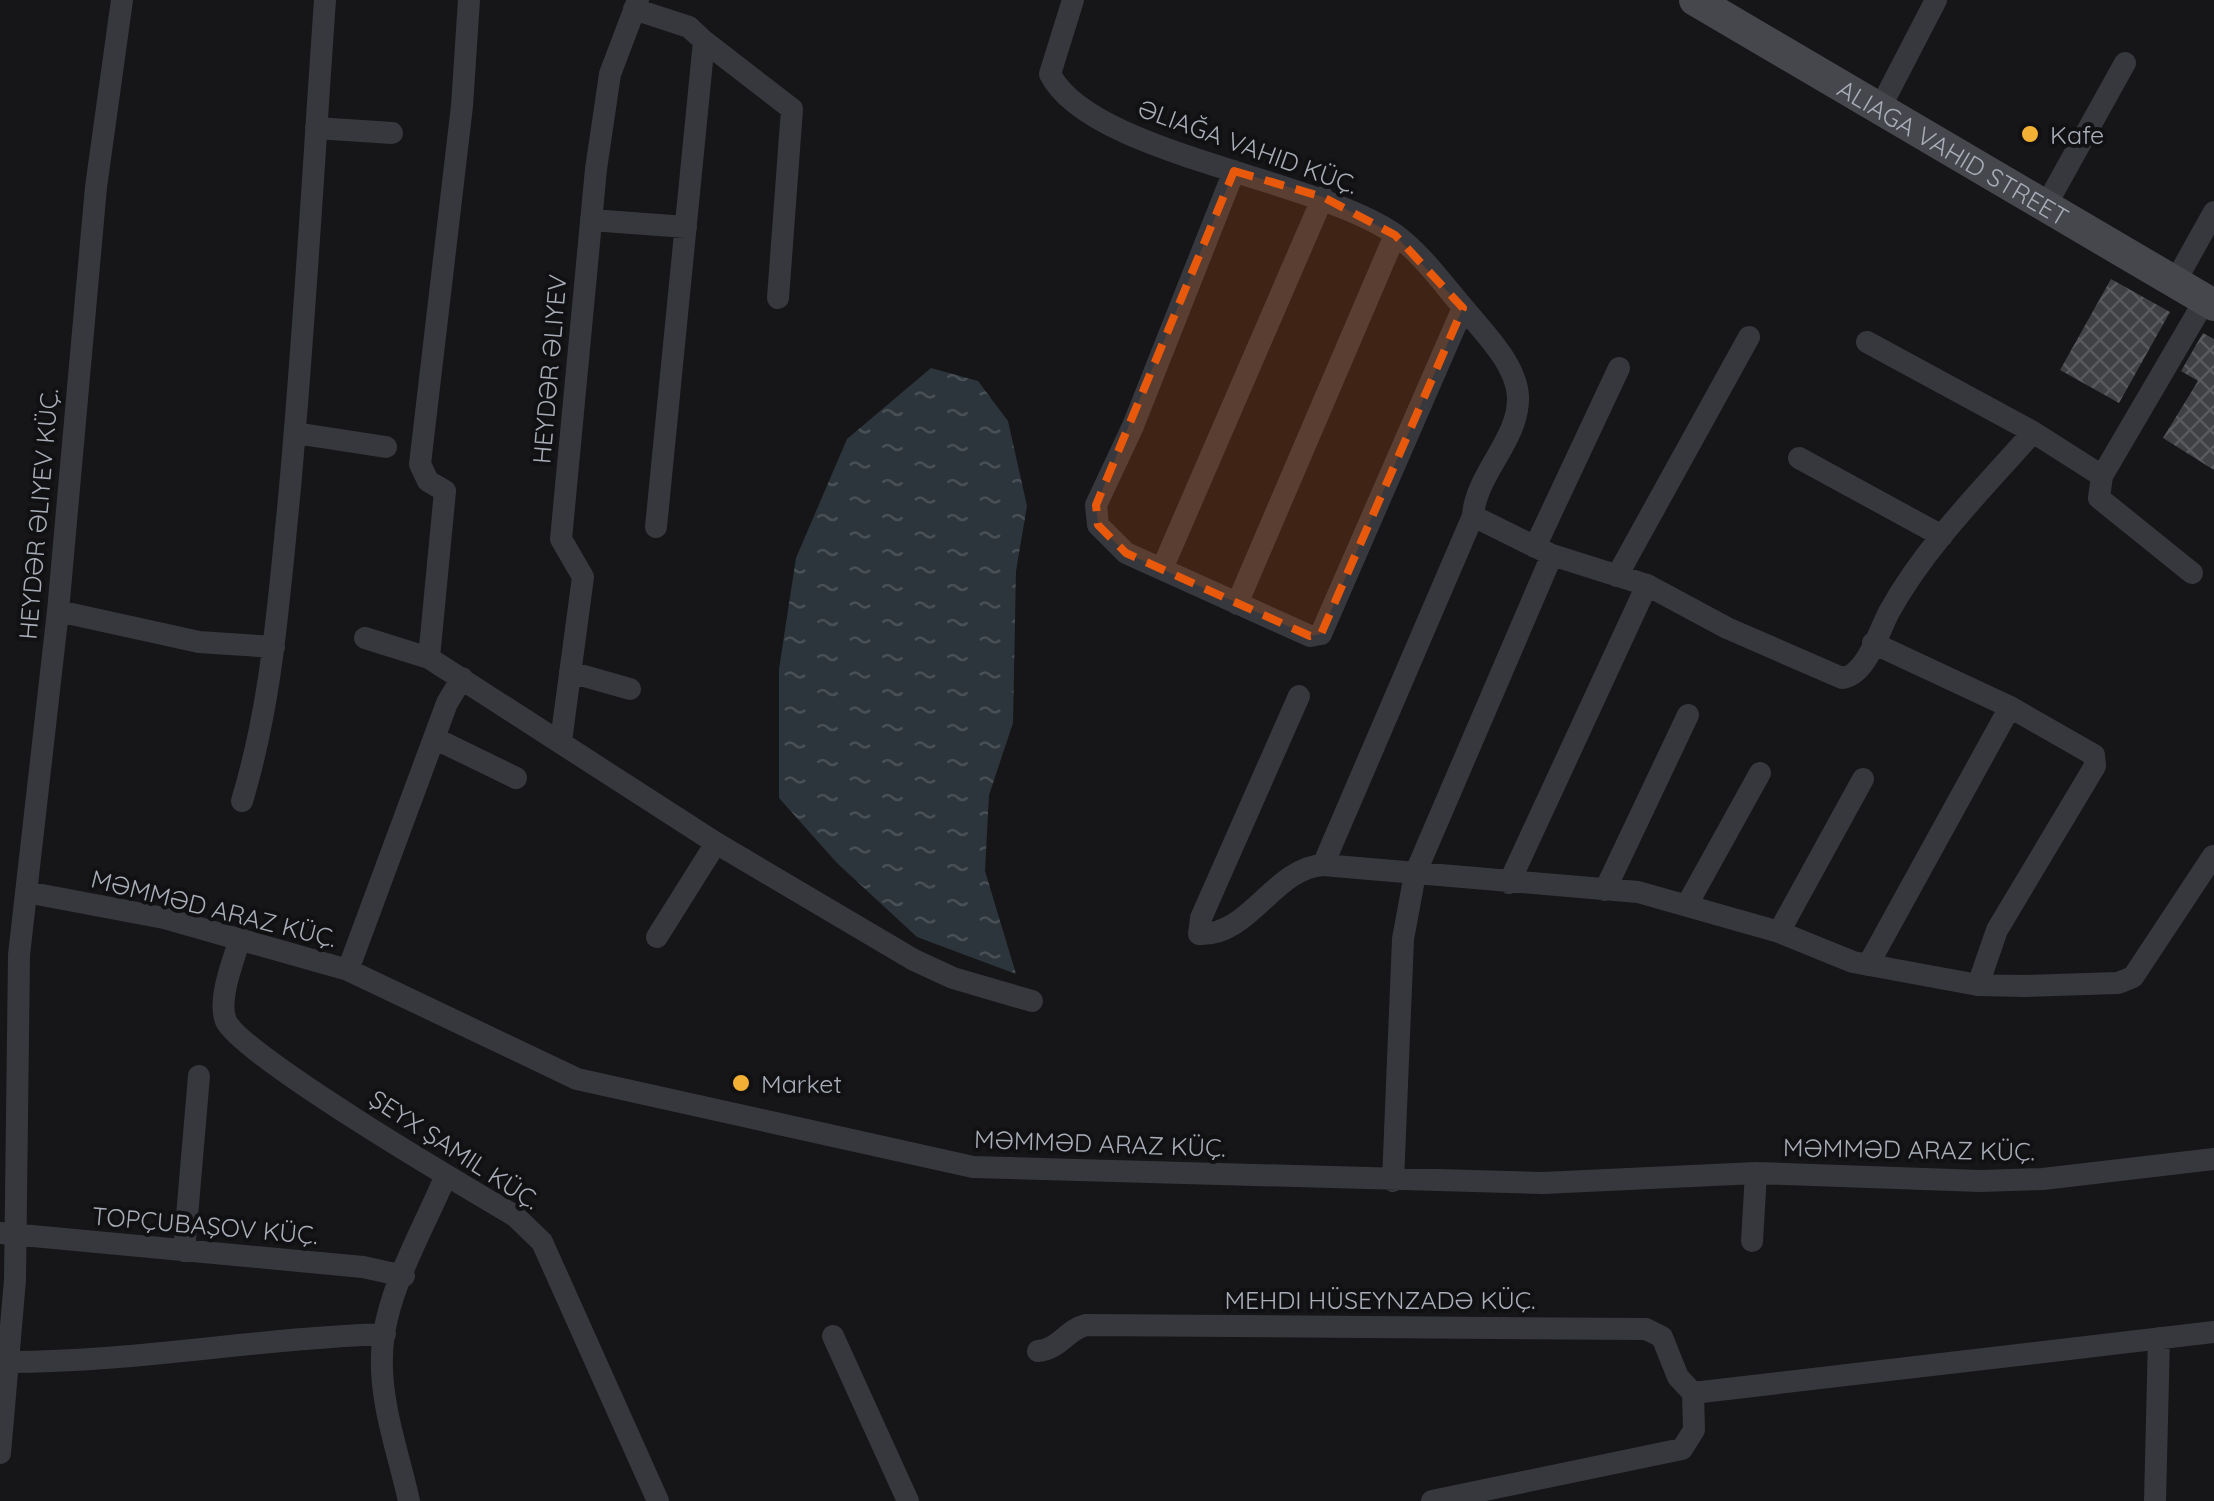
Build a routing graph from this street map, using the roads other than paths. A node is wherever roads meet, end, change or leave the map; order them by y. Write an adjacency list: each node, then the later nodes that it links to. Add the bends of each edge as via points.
1 (122, 0): 41 (street, HEYDƏR ƏLIYEV KÜÇ., via 96,187)
2 (326, 0): 11 (street)
3 (469, 0): 45 (street, via 420,464 428,481 445,492)
4 (1074, 0): 13 (street, ƏLIAĞA VAHID KÜÇ., via 1051,61 1057,89 1133,136)
5 (1696, 0): 10 (main road, ALIAGA VAHID STREET)
6 (1936, 0): 10 (street)
7 (636, 4): 8 (street, via 689,27); 17 (street, HEYDƏR ƏLIYEV, via 610,74)
8 (704, 41): 18 (street); 21 (street, via 792,109)
9 (2125, 62): 15 (street)
10 (1879, 110): 15 (main road, ALIAGA VAHID STREET)
11 (316, 128): 12 (street); 28 (street)
12 (392, 133)
13 (1234, 171): 14 (street, ƏLIAĞA VAHID KÜÇ.); 36 (street, via 1096,504 1098,526 1126,553)
14 (1323, 197): 19 (street, ƏLIAĞA VAHID KÜÇ.); 36 (street)
15 (2044, 206): 20 (main road, ALIAGA VAHID STREET)
16 (2214, 212): 20 (street)
17 (590, 220): 18 (street); 46 (street, HEYDƏR ƏLIYEV, via 560,539 584,577)
18 (686, 227): 33 (street)
19 (1395, 235): 23 (street, ƏLIAĞA VAHID KÜÇ.); 40 (street)
20 (2175, 282): 22 (main road, ALIAGA VAHID STREET)
21 (778, 298)
22 (2210, 302): 31 (street)
23 (1463, 308): 32 (street, ƏLIAĞA VAHID KÜÇ., via 1507,364 1518,398); 40 (street, via 1326,628 1310,636)
24 (1749, 337): 38 (street)
25 (1866, 342): 27 (street)
26 (1620, 368): 35 (street)
27 (2033, 432): 31 (street); 34 (street)
28 (295, 433): 29 (street); 44 (street)
29 (386, 447)
30 (1799, 458): 34 (street)
31 (2102, 476): 37 (street, via 2098,498)
32 (1474, 516): 35 (street); 60 (street, ƏLIAĞA VAHID KÜÇ.)
33 (656, 527)
34 (1942, 536): 43 (street)
35 (1544, 551): 38 (street); 61 (street)
36 (1162, 570): 40 (street)
37 (2192, 574)
38 (1617, 576): 39 (street)
39 (1647, 585): 43 (street, via 1842,678 1859,668); 62 (street)
40 (1238, 604)
41 (58, 612): 44 (street, via 199,642); 64 (street, HEYDƏR ƏLIYEV KÜÇ.)
42 (365, 638): 45 (street)
43 (1873, 644): 50 (street)
44 (274, 647): 57 (street, via 263,731)
45 (429, 658): 47 (street)
46 (570, 672): 48 (street); 53 (street, HEYDƏR ƏLIYEV)
47 (462, 678): 52 (street); 53 (street)
48 (630, 689)
49 (1299, 696): 60 (street, via 1197,931 1203,936 1221,929 1290,874)
50 (2010, 707): 69 (street); 72 (street, via 2080,743 2094,754 2095,766 1997,930)
51 (1688, 714): 63 (street)
52 (434, 738): 55 (street); 70 (street)
53 (561, 741): 58 (street)
54 (1760, 773): 65 (street)
55 (516, 778)
56 (1863, 779): 66 (street)
57 (242, 801)
58 (716, 843): 67 (street); 73 (street, via 914,960)
59 (2213, 856): 72 (street, via 2133,977 2118,983)
60 (1323, 865): 61 (street)
61 (1415, 874): 62 (street); 78 (street, via 1402,939)
62 (1509, 883): 63 (street)
63 (1604, 890): 65 (street)
64 (26, 892): 68 (street, MƏMMƏD ARAZ KÜÇ.); 71 (street, HEYDƏR ƏLIYEV KÜÇ.)
65 (1688, 902): 66 (street)
66 (1779, 932): 69 (street)
67 (657, 937)
68 (240, 938): 70 (street, MƏMMƏD ARAZ KÜÇ.); 77 (street, ŞEYX ŞAMIL KÜÇ., via 226,1022 305,1085)
69 (1868, 965): 72 (street)
70 (348, 970): 78 (street, MƏMMƏD ARAZ KÜÇ., via 577,1079 972,1167)
71 (9, 982): 79 (street, HEYDƏR ƏLIYEV KÜÇ.)
72 (1978, 986)
73 (1032, 1001)
74 (199, 1076): 81 (street)
75 (2214, 1159): 76 (street, MƏMMƏD ARAZ KÜÇ., via 2043,1180)
76 (1756, 1173): 78 (street, MƏMMƏD ARAZ KÜÇ., via 1542,1183); 80 (street)
77 (446, 1175): 82 (street); 92 (street, ŞEYX ŞAMIL KÜÇ., via 515,1216 542,1242)
78 (1393, 1181)
79 (8, 1234): 81 (street, TOPÇUBAŞOV KÜÇ.); 88 (street, HEYDƏR ƏLIYEV KÜÇ.)
80 (1752, 1241)
81 (184, 1252): 82 (street, TOPÇUBAŞOV KÜÇ.)
82 (404, 1276): 84 (street)
83 (2214, 1332): 86 (street)
84 (385, 1334): 88 (street, via 88,1362); 91 (street, via 382,1379)
85 (832, 1336): 93 (street)
86 (2159, 1338): 89 (street); 95 (street)
87 (1038, 1351): 89 (street, MEHDI HÜSEYNZADƏ KÜÇ., via 1052,1350 1086,1325 1646,1329 1662,1337)
88 (9, 1362): 90 (street, HEYDƏR ƏLIYEV KÜÇ.)
89 (1692, 1394): 94 (street, via 1694,1430 1682,1448)
90 (0, 1453)
91 (408, 1501)
92 (658, 1501)
93 (908, 1501)
94 (1432, 1501)
95 (2155, 1501)

